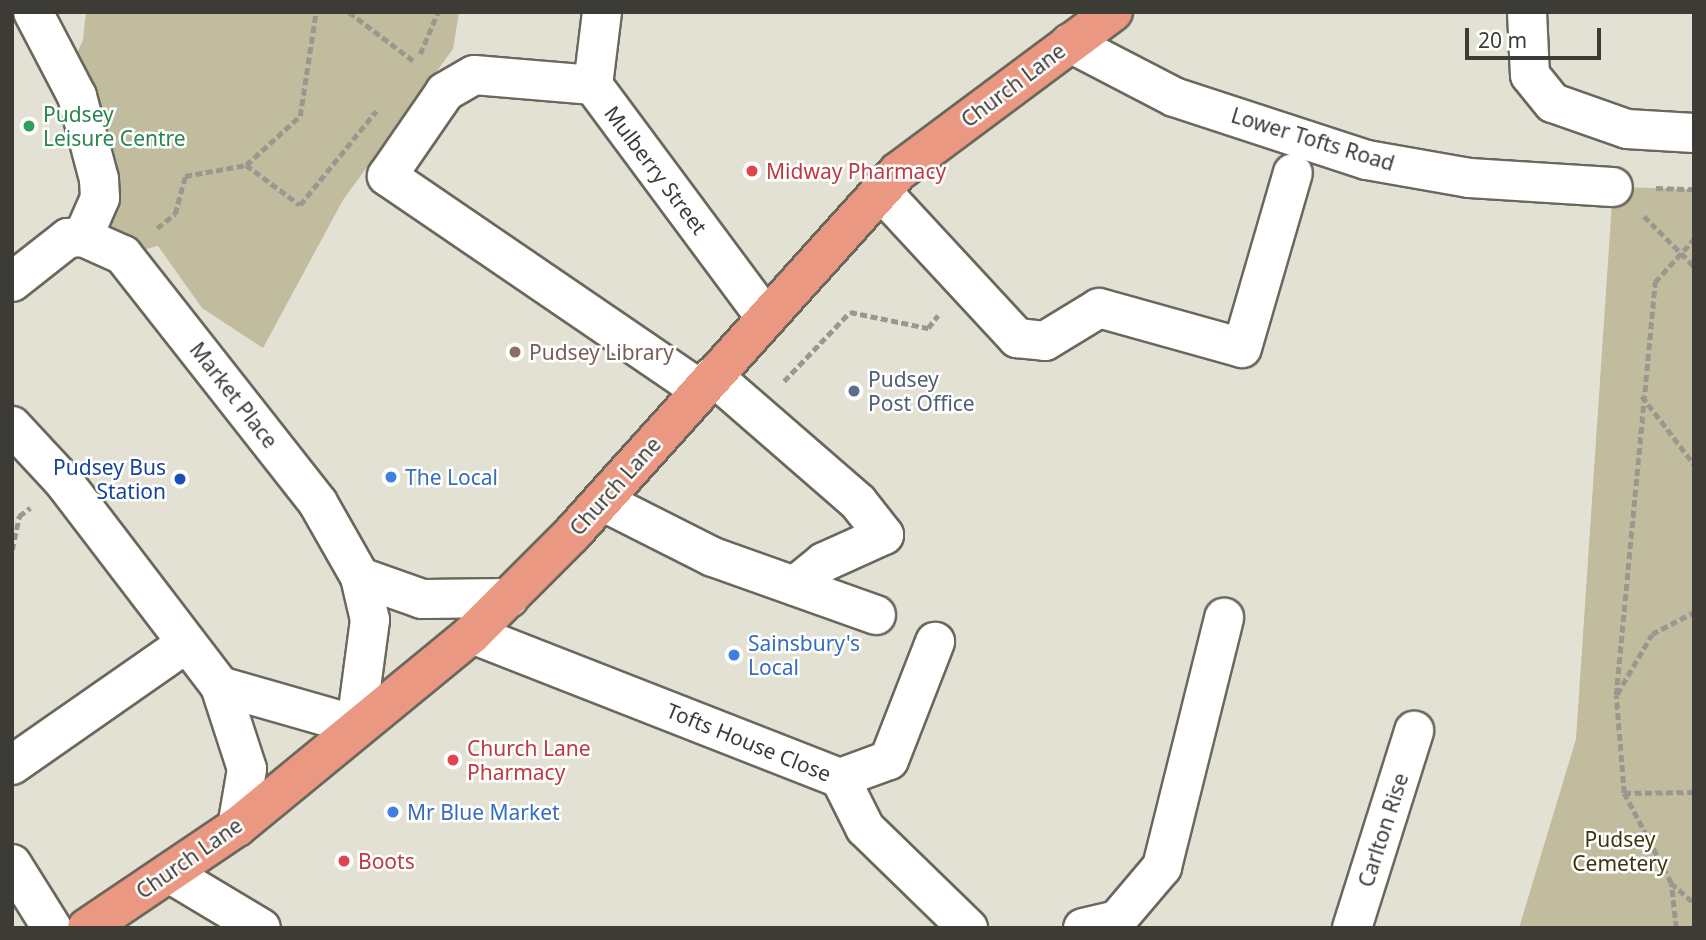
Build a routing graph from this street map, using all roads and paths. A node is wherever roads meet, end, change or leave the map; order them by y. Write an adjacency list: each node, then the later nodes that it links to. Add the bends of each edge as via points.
1 (33, 12): 19 (street, via 77,96 100,198)
2 (316, 12): 15 (path, via 300,116)
3 (349, 12): 9 (path)
4 (438, 12): 9 (path, via 436,30)
5 (1113, 12): 8 (main road, Church Lane)
6 (1527, 12): 14 (street, via 1530,75 1553,103 1627,129)
7 (610, 14): 11 (street, Mulberry Street)
8 (1072, 30): 17 (street, Lower Tofts Road, via 1174,97 1367,160 1469,178); 18 (main road, Church Lane)
9 (415, 62): 10 (path); 12 (path)
10 (407, 72)
11 (593, 85): 12 (street, via 474,75); 26 (street, Mulberry Street)
12 (445, 92): 28 (street, via 387,176 590,314)
13 (382, 103): 15 (path, via 300,205)
14 (1694, 133)
15 (246, 165): 22 (path, via 185,176 175,214)
16 (1293, 173): 18 (street, via 1242,348 1099,308 1045,341 1017,338)
17 (1613, 187)
18 (880, 190): 26 (main road, Church Lane)
19 (83, 237): 22 (street, Market Place); 24 (street, via 68,238)
20 (1694, 239): 21 (path)
21 (1680, 248): 23 (path); 29 (path, via 1655,282)
22 (123, 255): 33 (street, Market Place, via 318,503)
23 (1694, 266)
24 (12, 282)
25 (932, 302): 27 (path, via 939,313 928,328 850,312)
26 (763, 314): 28 (main road, Church Lane)
27 (796, 369)
28 (707, 383): 32 (main road, Church Lane); 34 (street, via 858,502 884,536 824,562)
29 (1642, 396): 31 (path); 43 (path)
30 (12, 426): 41 (street, via 64,482)
31 (1694, 464)
32 (602, 501): 34 (street, via 713,557); 35 (main road, Church Lane)
33 (360, 578): 35 (street, via 422,600); 44 (street, Market Place, via 370,621)
34 (794, 586): 37 (street)
35 (509, 598): 39 (main road, Church Lane)
36 (1694, 612): 43 (path, via 1652,634)
37 (876, 615)
38 (1224, 618): 59 (street, via 1162,867 1118,920)
39 (472, 634): 44 (main road, Church Lane); 47 (street, Tofts House Close)
40 (935, 642): 47 (street, via 889,760)
41 (184, 645): 42 (street); 46 (street)
42 (220, 686): 44 (street); 50 (street, via 247,769)
43 (1616, 695): 49 (path)
44 (356, 725): 50 (main road, Church Lane)
45 (1414, 731): 60 (street, Carlton Rise)
46 (12, 765)
47 (840, 778): 58 (street, Tofts House Close, via 865,828)
48 (1694, 792): 49 (path)
49 (1623, 793): 53 (path)
50 (237, 827): 52 (main road, Church Lane)
51 (12, 864): 55 (street)
52 (169, 873): 56 (main road, Church Lane); 57 (street)
53 (1671, 883): 54 (path); 61 (path)
54 (1694, 903)
55 (52, 928)
56 (87, 928)
57 (261, 928)
58 (968, 928)
59 (1083, 928)
60 (1352, 928)
61 (1676, 928)

